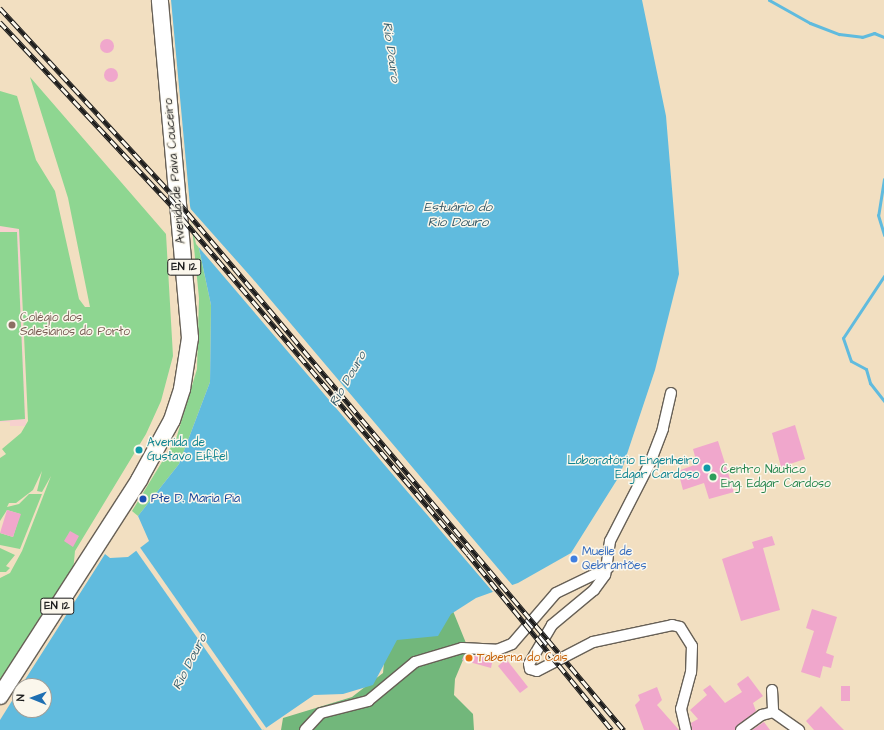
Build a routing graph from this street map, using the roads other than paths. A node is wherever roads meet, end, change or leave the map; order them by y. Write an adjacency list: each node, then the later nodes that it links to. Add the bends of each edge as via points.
1 (160, 0): 5 (main road, Avenida de Paiva Couceiro / EN 12, via 190,338 182,390 172,420 115,516)
2 (671, 393): 3 (street, via 663,430 650,462 610,541)
3 (608, 568): 7 (street, via 556,593 512,644 497,650 470,647 412,664 368,701 325,712); 8 (street, via 594,590 552,625 530,658 530,669 537,670 593,642 672,625 680,627 692,646 691,672 681,709)
4 (772, 690): 6 (street)
5 (0, 696)
6 (772, 712): 9 (street, via 762,714); 10 (street)
7 (305, 730)
8 (686, 730)
9 (741, 730)
10 (799, 730)

